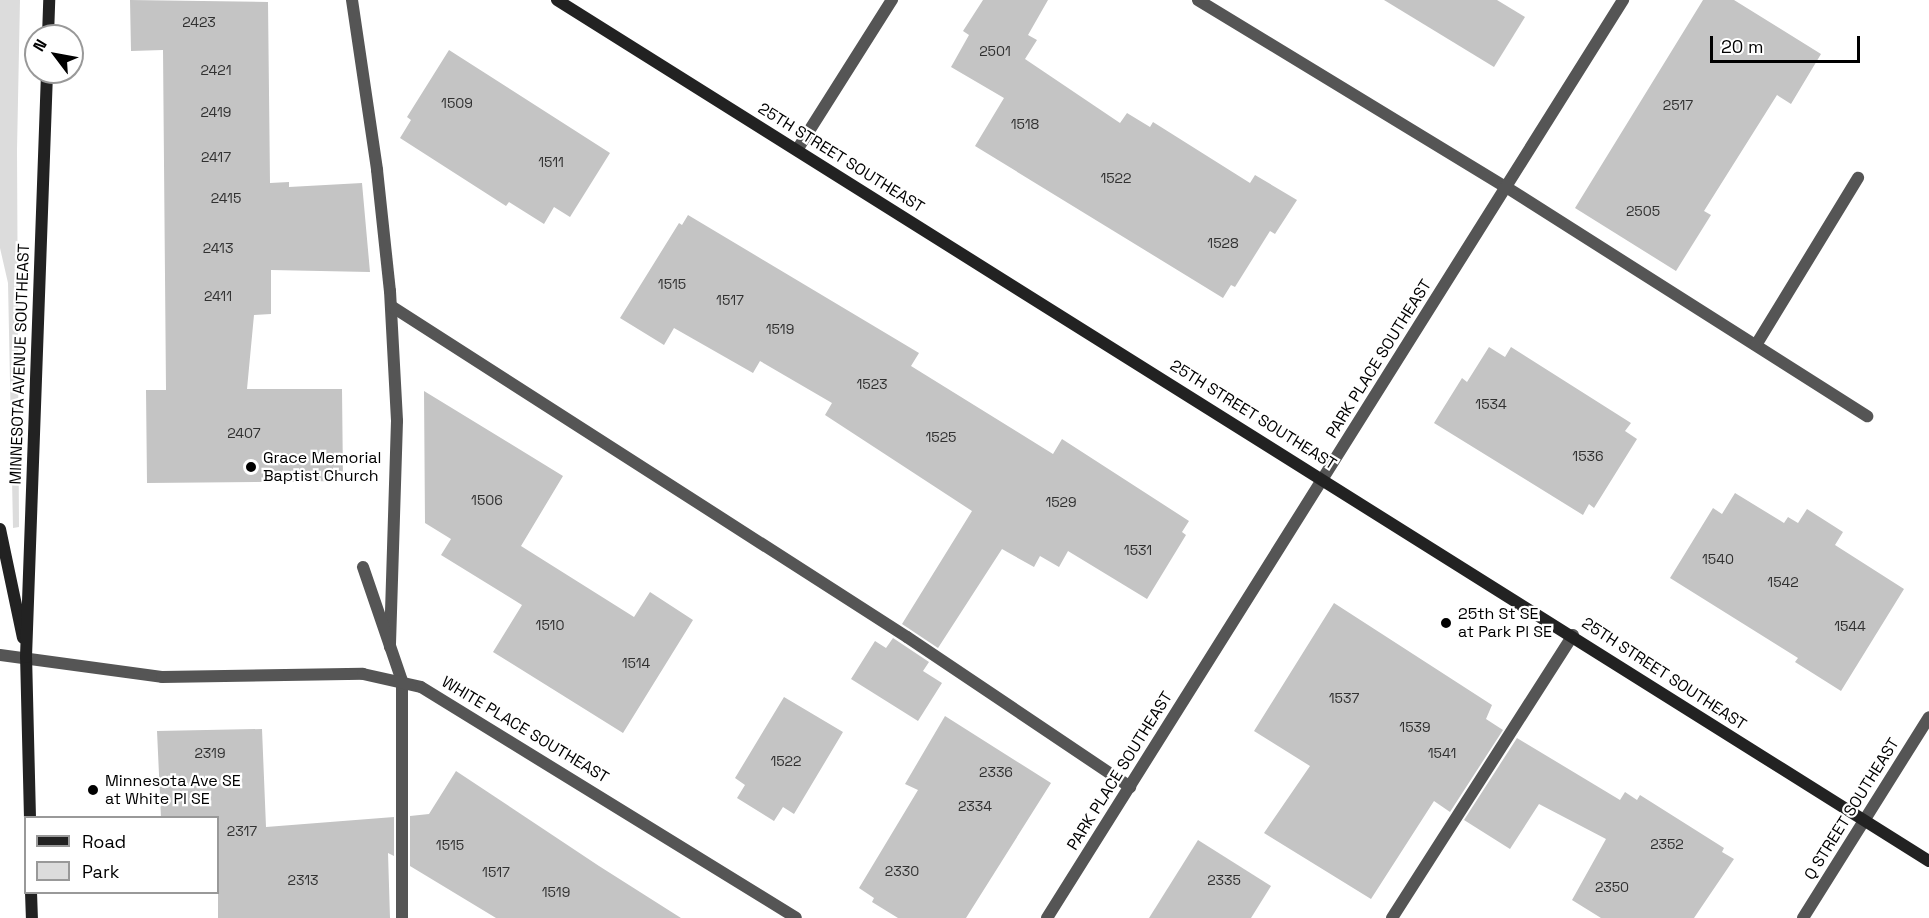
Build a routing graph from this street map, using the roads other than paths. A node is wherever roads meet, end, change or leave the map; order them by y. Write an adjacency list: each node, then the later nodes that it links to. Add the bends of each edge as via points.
1 (49, 0): 8 (street)
2 (352, 0): 13 (street, via 377,170)
3 (557, 0): 10 (street, 25TH STREET SOUTHEAST)
4 (892, 0): 10 (street)
5 (1198, 0): 7 (street)
6 (1623, 0): 12 (street, PARK PLACE SOUTHEAST)
7 (1217, 5): 12 (street)
8 (48, 24)
9 (47, 84): 22 (street, MINNESOTA AVENUE SOUTHEAST)
10 (797, 150): 16 (street, 25TH STREET SOUTHEAST)
11 (1858, 178): 14 (street)
12 (1506, 187): 14 (street); 16 (street, PARK PLACE SOUTHEAST)
13 (391, 306): 20 (street, via 397,421); 25 (street, via 907,638)
14 (1756, 345): 15 (street)
15 (1868, 416)
16 (1324, 479): 19 (street, 25TH STREET SOUTHEAST); 25 (street, PARK PLACE SOUTHEAST)
17 (0, 529): 22 (street, MINNESOTA AVENUE SOUTHEAST)
18 (363, 567): 20 (street)
19 (1573, 635): 27 (street, 25TH STREET SOUTHEAST); 34 (street)
20 (390, 647): 23 (street)
21 (0, 655): 22 (street, WHITE PLACE SOUTHEAST)
22 (26, 657): 23 (street, WHITE PLACE SOUTHEAST, via 162,677 363,674); 26 (street, MINNESOTA AVENUE SOUTHEAST)
23 (402, 681): 31 (street); 32 (street, WHITE PLACE SOUTHEAST, via 456,705)
24 (1929, 717): 27 (street, Q STREET SOUTHEAST)
25 (1130, 787): 33 (street, PARK PLACE SOUTHEAST)
26 (30, 816)
27 (1864, 822): 28 (street, 25TH STREET SOUTHEAST); 35 (street, Q STREET SOUTHEAST)
28 (1929, 861)
29 (32, 894): 30 (street)
30 (32, 918)
31 (402, 918)
32 (796, 918)
33 (1047, 918)
34 (1392, 918)
35 (1803, 918)

